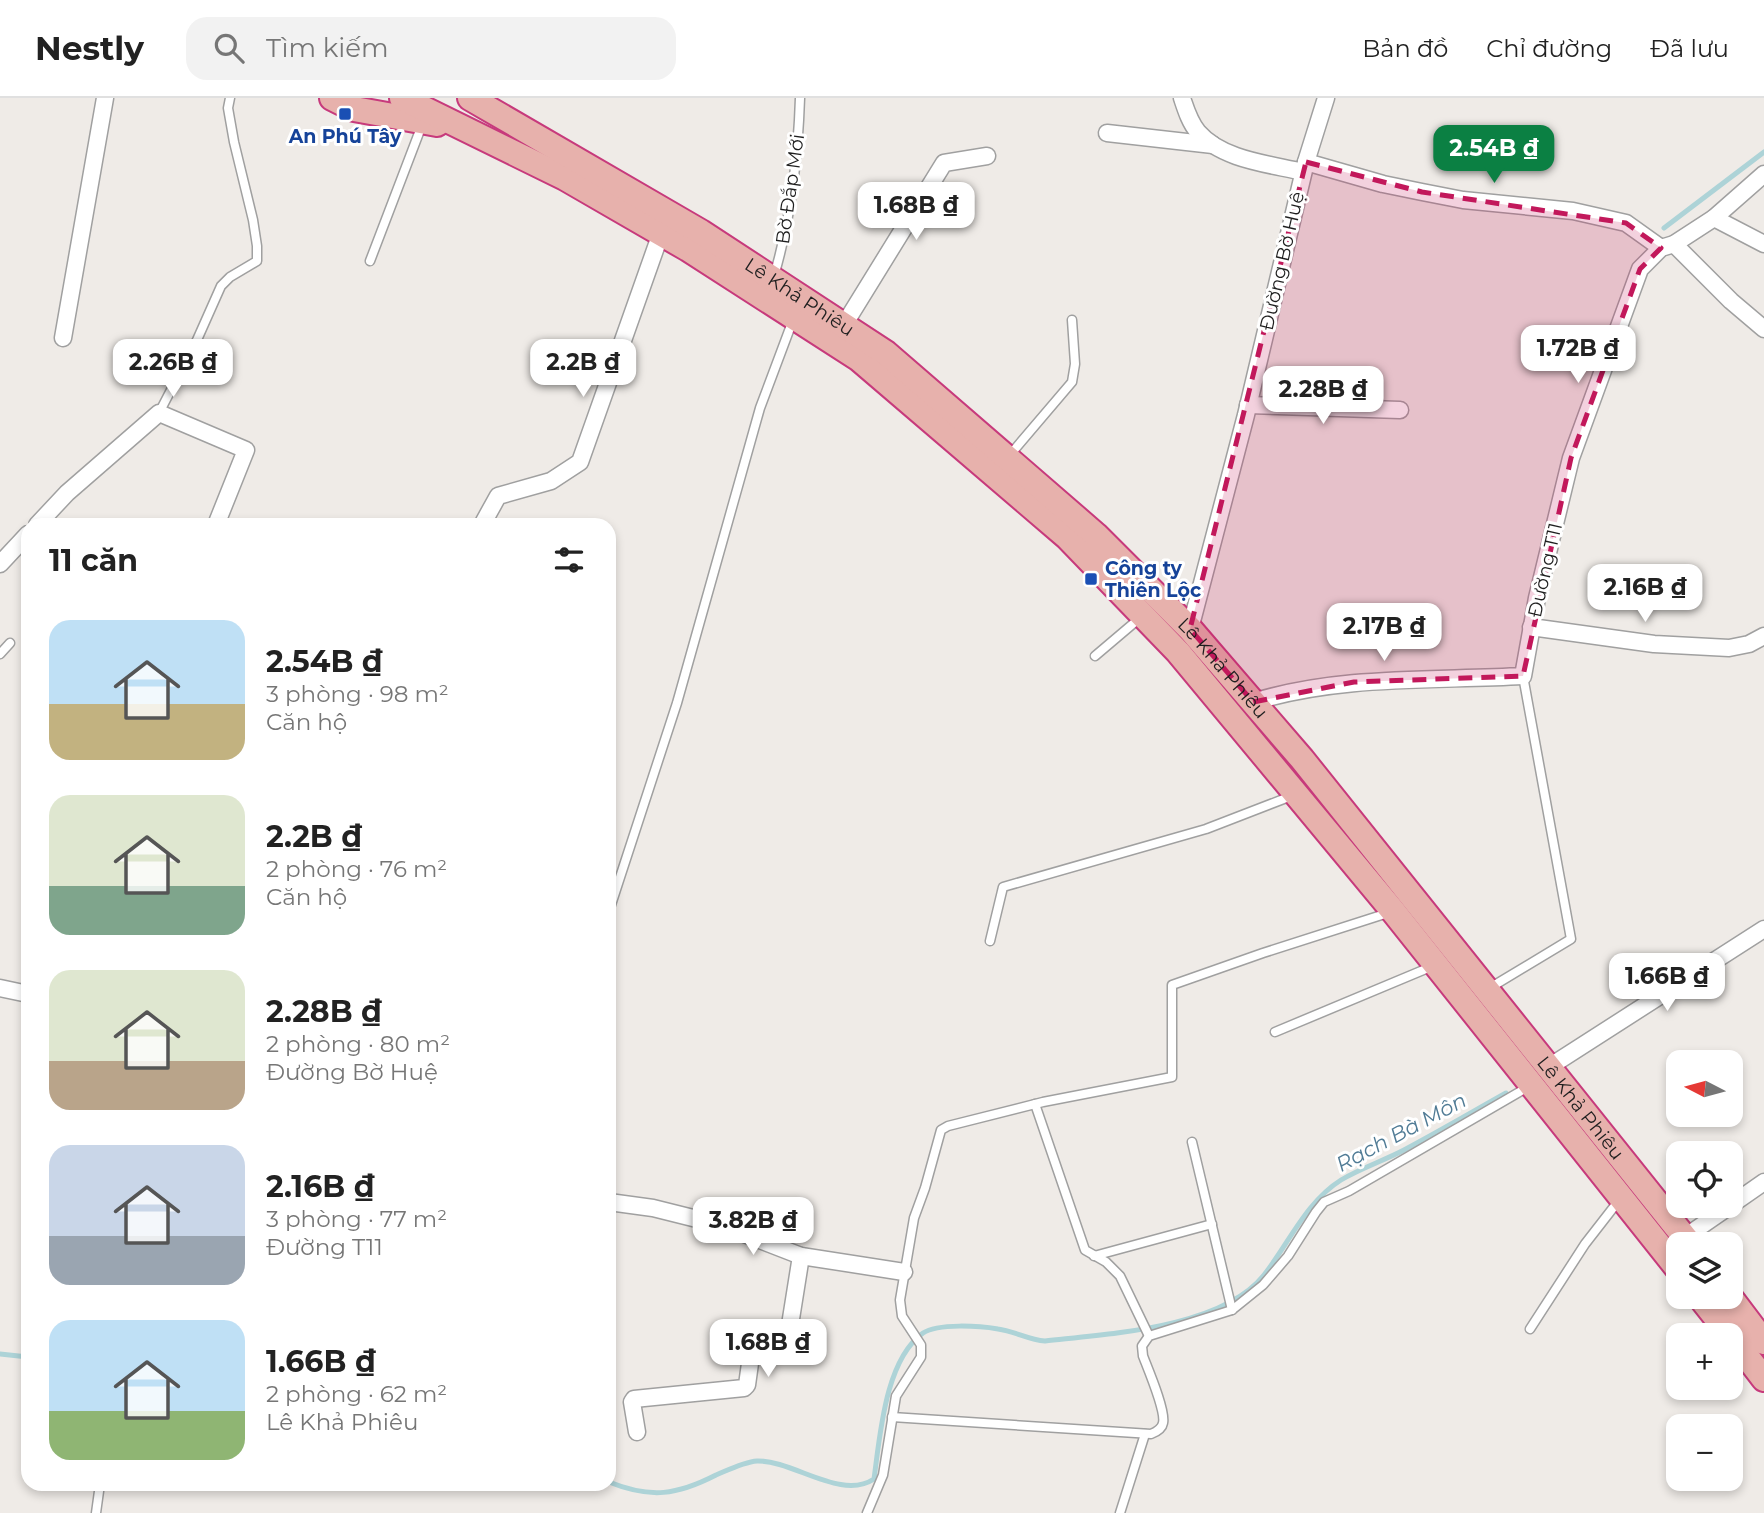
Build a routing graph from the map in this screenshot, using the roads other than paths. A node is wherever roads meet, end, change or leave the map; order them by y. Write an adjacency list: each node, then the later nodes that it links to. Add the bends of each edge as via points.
1 (105, 98): 26 (street)
2 (230, 98): 29 (lane, via 228,108 253,220 257,261 221,286)
3 (332, 98): 9 (highway, Lê Khả Phiêu, via 354,109)
4 (402, 98): 10 (highway, Lê Khả Phiêu)
5 (470, 98): 21 (highway, Lê Khả Phiêu)
6 (800, 98): 21 (lane, Bờ Đắp Mới, via 785,238)
7 (1182, 98): 12 (street, via 1198,132)
8 (1326, 98): 14 (street, Đường Bờ Huệ)
9 (423, 122): 10 (highway, Lê Khả Phiêu); 20 (lane)
10 (462, 127): 17 (highway, Lê Khả Phiêu)
11 (1107, 133): 12 (street)
12 (1213, 145): 14 (street, via 1244,158)
13 (987, 156): 24 (street, via 944,163)
14 (1305, 167): 19 (street, via 1463,200 1573,211 1626,223); 27 (street, Đường Bờ Huệ)
15 (1764, 174): 16 (street, Đường T11)
16 (1714, 218): 18 (street); 19 (street, Đường T11)
17 (661, 233): 22 (highway, Lê Khả Phiêu); 33 (street, via 580,462 551,481 498,496)
18 (1764, 244)
19 (1667, 246): 25 (street); 37 (street, Đường T11, via 1640,269 1571,458)
20 (370, 261)
21 (773, 279): 24 (highway, Lê Khả Phiêu)
22 (794, 318): 36 (highway, Lê Khả Phiêu, via 859,359 1067,537); 46 (lane, via 760,408 677,703)
23 (1072, 320): 30 (lane, via 1072,382)
24 (844, 325): 30 (highway, Lê Khả Phiêu, via 886,353)
25 (1764, 329)
26 (63, 338)
27 (1248, 405): 28 (street); 38 (street, Đường Bờ Huệ)
28 (1400, 410)
29 (159, 413): 31 (street); 32 (street, via 246,450)
30 (1007, 458): 38 (highway, Lê Khả Phiêu, via 1096,535)
31 (44, 518)
32 (219, 518)
33 (486, 518)
34 (21, 542): 35 (street)
35 (0, 564)
36 (1143, 616): 42 (lane); 45 (highway, Lê Khả Phiêu)
37 (1531, 627): 39 (street, via 1654,644 1729,648); 43 (street, Đường T11)
38 (1190, 629): 44 (highway, Lê Khả Phiêu)
39 (1764, 636)
40 (10, 643): 41 (lane)
41 (0, 654)
42 (1096, 656)
43 (1523, 676): 44 (street, via 1354,682 1285,692); 52 (lane, Đường T11, via 1571,939)
44 (1253, 702): 52 (highway, Lê Khả Phiêu)
45 (1296, 794): 47 (highway, Lê Khả Phiêu); 49 (lane, via 1206,829 1003,887)
46 (616, 890)
47 (1393, 911): 50 (highway, Lê Khả Phiêu); 56 (lane, via 1172,985 1172,1077)
48 (1764, 929): 55 (street)
49 (990, 941)
50 (1436, 965): 54 (lane); 55 (highway, Lê Khả Phiêu)
51 (0, 988): 53 (street)
52 (1487, 990): 55 (highway, Lê Khả Phiêu)
53 (21, 992)
54 (1275, 1032)
55 (1541, 1076): 60 (highway, Lê Khả Phiêu); 64 (highway, Lê Khả Phiêu); 70 (lane, via 1324,1202 1288,1256 1263,1285)
56 (1035, 1104): 68 (lane, via 1085,1250); 69 (lane, via 941,1130 914,1218)
57 (1192, 1142): 63 (lane)
58 (1764, 1182): 59 (street)
59 (1743, 1196)
60 (1622, 1197): 66 (highway, Lê Khả Phiêu); 74 (lane)
61 (616, 1203): 67 (street, via 721,1225)
62 (1715, 1218): 65 (street)
63 (1212, 1224): 68 (lane); 70 (lane)
64 (1680, 1232)
65 (1698, 1232)
66 (1666, 1254)
67 (801, 1256): 69 (street); 80 (street, via 790,1325 753,1342 747,1385 634,1399)
68 (1094, 1256): 75 (lane, via 1120,1276)
69 (904, 1272): 79 (lane, via 902,1316 921,1345 921,1357 896,1396)
70 (1232, 1309): 75 (lane)
71 (1709, 1309): 73 (highway)
72 (1739, 1309): 76 (highway)
73 (1720, 1323)
74 (1530, 1329)
75 (1149, 1335): 81 (lane, via 1142,1346 1143,1356 1163,1423 1159,1430)
76 (1764, 1342)
77 (1743, 1352): 78 (highway)
78 (1764, 1378)
79 (892, 1417): 81 (lane); 84 (lane, via 883,1475)
80 (637, 1432)
81 (1145, 1434): 85 (lane)
82 (99, 1491): 83 (lane)
83 (96, 1513)
84 (867, 1513)
85 (1120, 1513)

